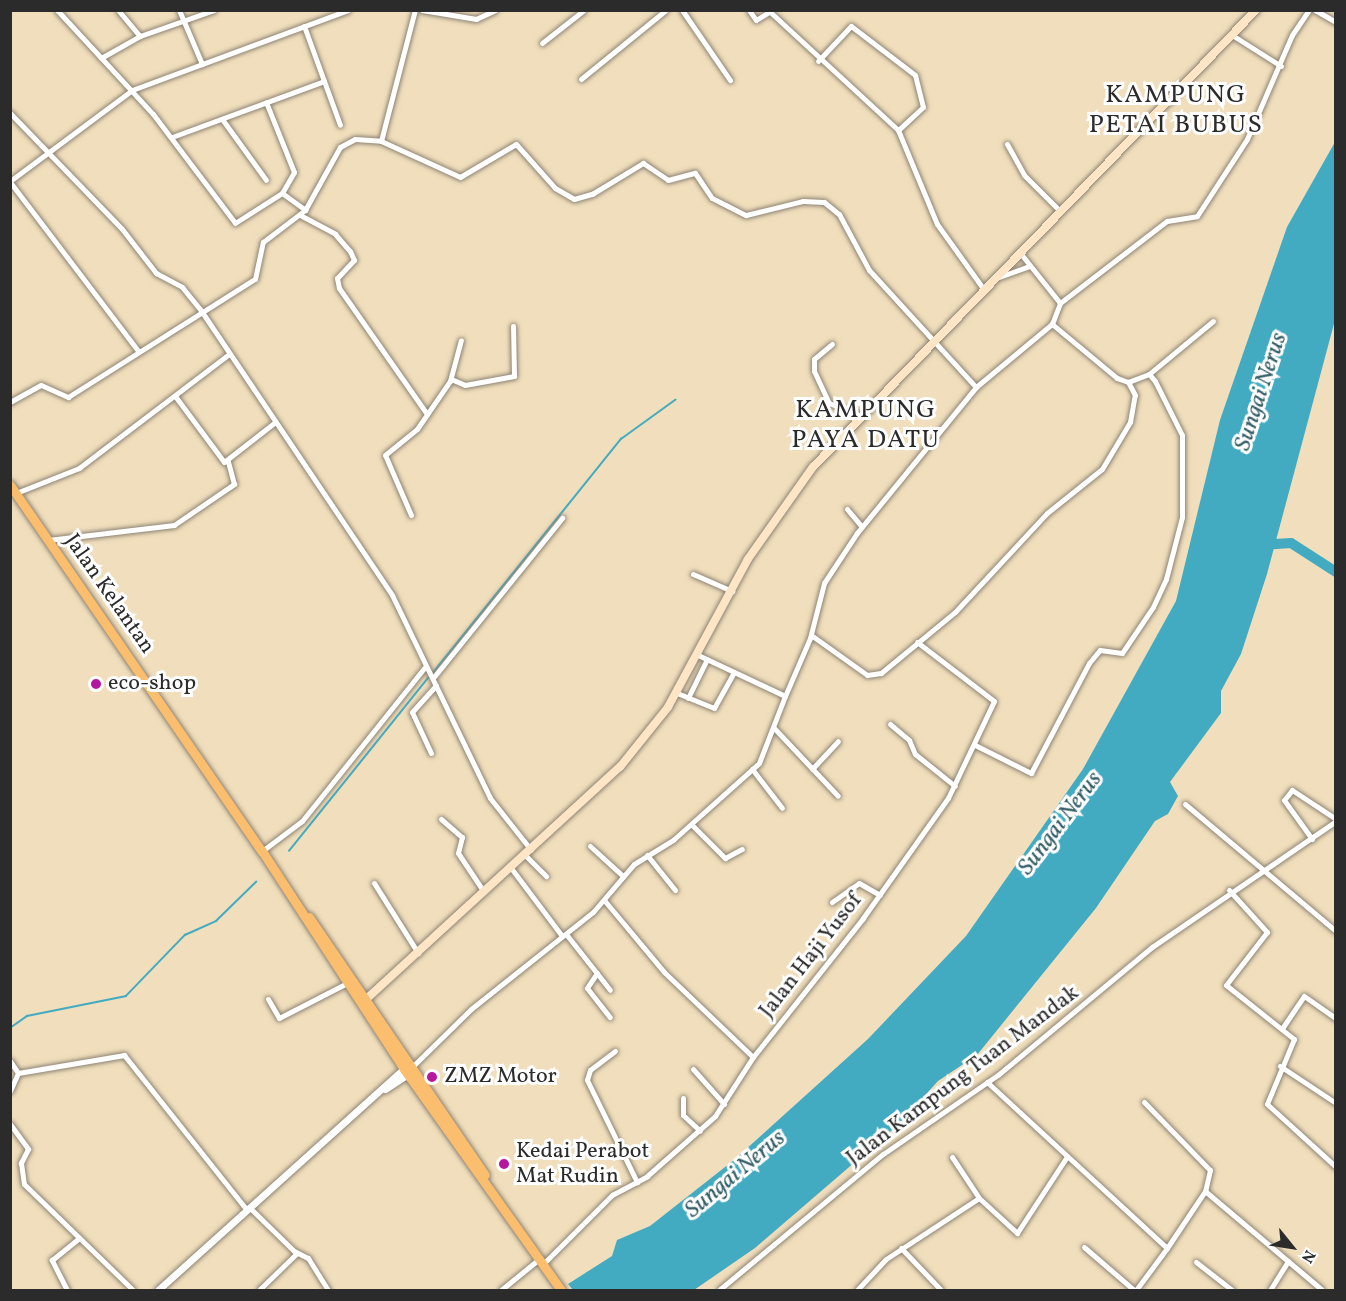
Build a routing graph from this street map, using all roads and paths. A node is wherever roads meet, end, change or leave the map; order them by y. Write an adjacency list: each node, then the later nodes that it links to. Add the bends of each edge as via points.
1 (57, 10): 23 (street)
2 (118, 10): 21 (street)
3 (179, 10): 17 (street)
4 (214, 10): 17 (street)
5 (348, 10): 19 (street)
6 (415, 10): 37 (street)
7 (422, 10): 8 (street, via 476,19)
8 (495, 10)
9 (584, 10): 22 (street)
10 (666, 10): 27 (street)
11 (682, 10): 28 (street)
12 (749, 10): 16 (street, via 756,20)
13 (1256, 10): 20 (main road)
14 (1309, 10): 26 (street)
15 (1316, 10): 18 (street)
16 (769, 11): 24 (street)
17 (185, 21): 21 (street); 25 (street)
18 (1335, 21)
19 (304, 26): 25 (street); 29 (street)
20 (1232, 35): 26 (street); 44 (main road)
21 (140, 36): 23 (street)
22 (542, 43)
23 (101, 58): 30 (street)
24 (818, 61): 35 (street); 35 (street, via 851,26 915,75 922,107)
25 (202, 64): 30 (street)
26 (1281, 66): 49 (street, via 1243,145 1197,216 1167,221)
27 (580, 80)
28 (730, 80)
29 (324, 81): 31 (street); 34 (street)
30 (132, 90): 36 (street); 39 (street)
31 (266, 102): 33 (street); 42 (street, via 294,172)
32 (10, 113): 39 (street)
33 (222, 119): 36 (street); 40 (street)
34 (340, 125)
35 (898, 130): 48 (street, via 937,224)
36 (172, 137): 42 (street, via 235,223)
37 (381, 141): 43 (street, via 347,140); 55 (street, via 460,177 516,144 555,188 574,199 592,194 643,163 668,180 695,173 712,198 746,215 803,201 824,202 839,214 869,270)
38 (1007, 144): 44 (street, via 1024,175)
39 (49, 153): 41 (street); 50 (street, via 156,273 182,287)
40 (266, 180)
41 (10, 182): 57 (street)
42 (282, 193): 43 (street)
43 (302, 212): 50 (street, via 264,242 255,279); 65 (street, via 335,234 350,251 354,260 338,278 339,288)
44 (1061, 212): 45 (main road)
45 (1021, 254): 46 (street); 47 (main road)
46 (1029, 267): 47 (street); 49 (street)
47 (997, 277): 48 (main road)
48 (985, 291): 55 (main road)
49 (1060, 303): 52 (street)
50 (202, 312): 57 (street); 58 (street)
51 (1213, 321): 59 (street)
52 (1052, 324): 61 (street, via 1110,375); 62 (street)
53 (513, 326): 60 (street, via 514,376 465,385)
54 (461, 340): 60 (street)
55 (934, 341): 62 (street); 66 (main road)
56 (832, 344): 66 (street, via 814,359 813,371 829,403)
57 (139, 352): 64 (street, via 68,397 41,385)
58 (229, 354): 63 (street); 67 (street)
59 (1149, 374): 61 (street); 90 (street, via 1177,419 1184,444 1183,508 1164,585 1125,650 1117,655 1100,650 1089,663 1031,773)
60 (451, 379): 65 (street)
61 (1128, 382): 78 (street, via 1134,409 1116,452)
62 (976, 387): 73 (street)
63 (175, 396): 68 (street, via 218,459); 69 (street, via 79,468)
64 (10, 402)
65 (427, 414): 71 (street, via 385,455)
66 (862, 416): 76 (main road, via 785,502)
67 (274, 423): 68 (street); 82 (street, via 392,595)
68 (228, 461): 74 (street, via 234,484 174,525)
69 (13, 489): 74 (highway, Jalan Kelantan)
70 (847, 509): 73 (street)
71 (411, 515)
72 (562, 518): 82 (street)
73 (862, 526): 77 (street, via 824,583)
74 (48, 540): 104 (highway, Jalan Kelantan)
75 (693, 574): 76 (street)
76 (732, 591): 79 (main road)
77 (810, 635): 78 (street, via 872,676); 85 (street)
78 (917, 642): 90 (street, Jalan Haji Yusof, via 994,701)
79 (698, 655): 80 (street); 84 (main road)
80 (707, 659): 81 (street); 86 (street)
81 (734, 672): 85 (street); 86 (street, via 714,708)
82 (429, 673): 83 (street); 104 (street, via 302,821)
83 (436, 685): 91 (street, via 412,712); 105 (street, via 490,798)
84 (677, 693): 86 (street); 105 (main road, via 620,767)
85 (785, 696): 88 (street)
86 (688, 698)
87 (890, 724): 94 (street, via 909,741 915,754)
88 (774, 728): 92 (street); 93 (street, via 764,757)
89 (838, 741): 92 (street)
90 (975, 745): 94 (street, Jalan Haji Yusof)
91 (431, 753)
92 (812, 769): 95 (street)
93 (752, 770): 97 (street); 100 (street)
94 (955, 786): 115 (street, Jalan Haji Yusof)
95 (838, 796)
96 (1185, 804): 108 (street)
97 (782, 808)
98 (441, 819): 114 (street, via 462,837 458,853)
99 (1335, 820): 101 (street, Jalan Kampung Tuan Mandak); 101 (street, via 1292,790 1284,801)
100 (692, 825): 103 (street, via 725,858); 106 (street)
101 (1312, 839): 108 (street, Jalan Kampung Tuan Mandak)
102 (590, 846): 110 (street)
103 (742, 849)
104 (262, 851): 118 (highway, Jalan Kelantan)
105 (528, 853): 107 (main road); 109 (street)
106 (647, 855): 110 (street); 112 (street)
107 (511, 868): 114 (main road); 120 (street)
108 (1260, 871): 113 (street, Jalan Kampung Tuan Mandak); 119 (street)
109 (546, 876)
110 (622, 876): 116 (street)
111 (374, 883): 121 (street)
112 (675, 890)
113 (1229, 890): 129 (street, via 1266,932 1226,985); 138 (street, Jalan Kampung Tuan Mandak)
114 (484, 892): 121 (main road)
115 (880, 895): 117 (street, via 859,883); 131 (street, Jalan Haji Yusof)
116 (604, 900): 120 (street); 131 (street, via 664,972)
117 (832, 902)
118 (297, 903): 123 (highway, Jalan Kelantan); 126 (highway, Jalan Kelantan)
119 (1335, 931)
120 (564, 935): 122 (street); 133 (street, via 471,1009)
121 (418, 953): 126 (main road)
122 (597, 973): 124 (street); 127 (street, via 587,988)
123 (347, 983): 125 (street, via 279,1018); 126 (highway, Jalan Kelantan)
124 (610, 990)
125 (268, 999)
126 (364, 1001): 133 (highway, Jalan Kelantan); 136 (highway, Jalan Kelantan)
127 (610, 1017)
128 (1335, 1018): 129 (street, via 1304,996)
129 (1283, 1027): 134 (street, via 1294,1043)
130 (615, 1051): 150 (street, via 590,1070 587,1080)
131 (753, 1057): 143 (street, Jalan Haji Yusof)
132 (10, 1062): 137 (street)
133 (414, 1065): 136 (street); 149 (highway, Jalan Kelantan)
134 (1280, 1066): 142 (street); 148 (street, via 1267,1104)
135 (693, 1069): 143 (street)
136 (406, 1072): 149 (highway, Jalan Kelantan); 153 (street)
137 (18, 1073): 139 (street); 153 (street, via 124,1055)
138 (987, 1082): 147 (street); 169 (street, Jalan Kampung Tuan Mandak, via 884,1154)
139 (10, 1091)
140 (683, 1098): 145 (street, via 683,1115)
141 (1144, 1101): 151 (street, via 1210,1170)
142 (1335, 1103)
143 (724, 1104): 145 (street, Jalan Haji Yusof)
144 (10, 1124): 154 (street, via 28,1149 21,1163 24,1184)
145 (700, 1131): 150 (street, Jalan Haji Yusof)
146 (952, 1157): 152 (street)
147 (1066, 1158): 152 (street, via 1017,1233); 157 (street)
148 (1335, 1167)
149 (486, 1180): 160 (highway, Jalan Kelantan)
150 (637, 1182): 160 (street, Jalan Haji Yusof, via 612,1195)
151 (1205, 1191): 157 (street); 159 (street)
152 (979, 1198): 156 (street)
153 (248, 1208): 158 (street); 164 (street)
154 (79, 1238): 162 (street, via 52,1260); 163 (street)
155 (1084, 1247): 172 (street)
156 (901, 1248): 170 (street); 171 (street)
157 (1167, 1248): 172 (street)
158 (297, 1253): 165 (street); 166 (street, via 319,1270)
159 (1288, 1261): 174 (street); 175 (street)
160 (541, 1262): 167 (street, Jalan Haji Yusof); 168 (highway, Jalan Kelantan)
161 (1196, 1262): 173 (street)
162 (67, 1290)
163 (132, 1290)
164 (158, 1290)
165 (259, 1290)
166 (328, 1290)
167 (501, 1290)
168 (561, 1290)
169 (719, 1290)
170 (857, 1290)
171 (941, 1290)
172 (1135, 1290)
173 (1232, 1290)
174 (1270, 1290)
175 (1322, 1290)

